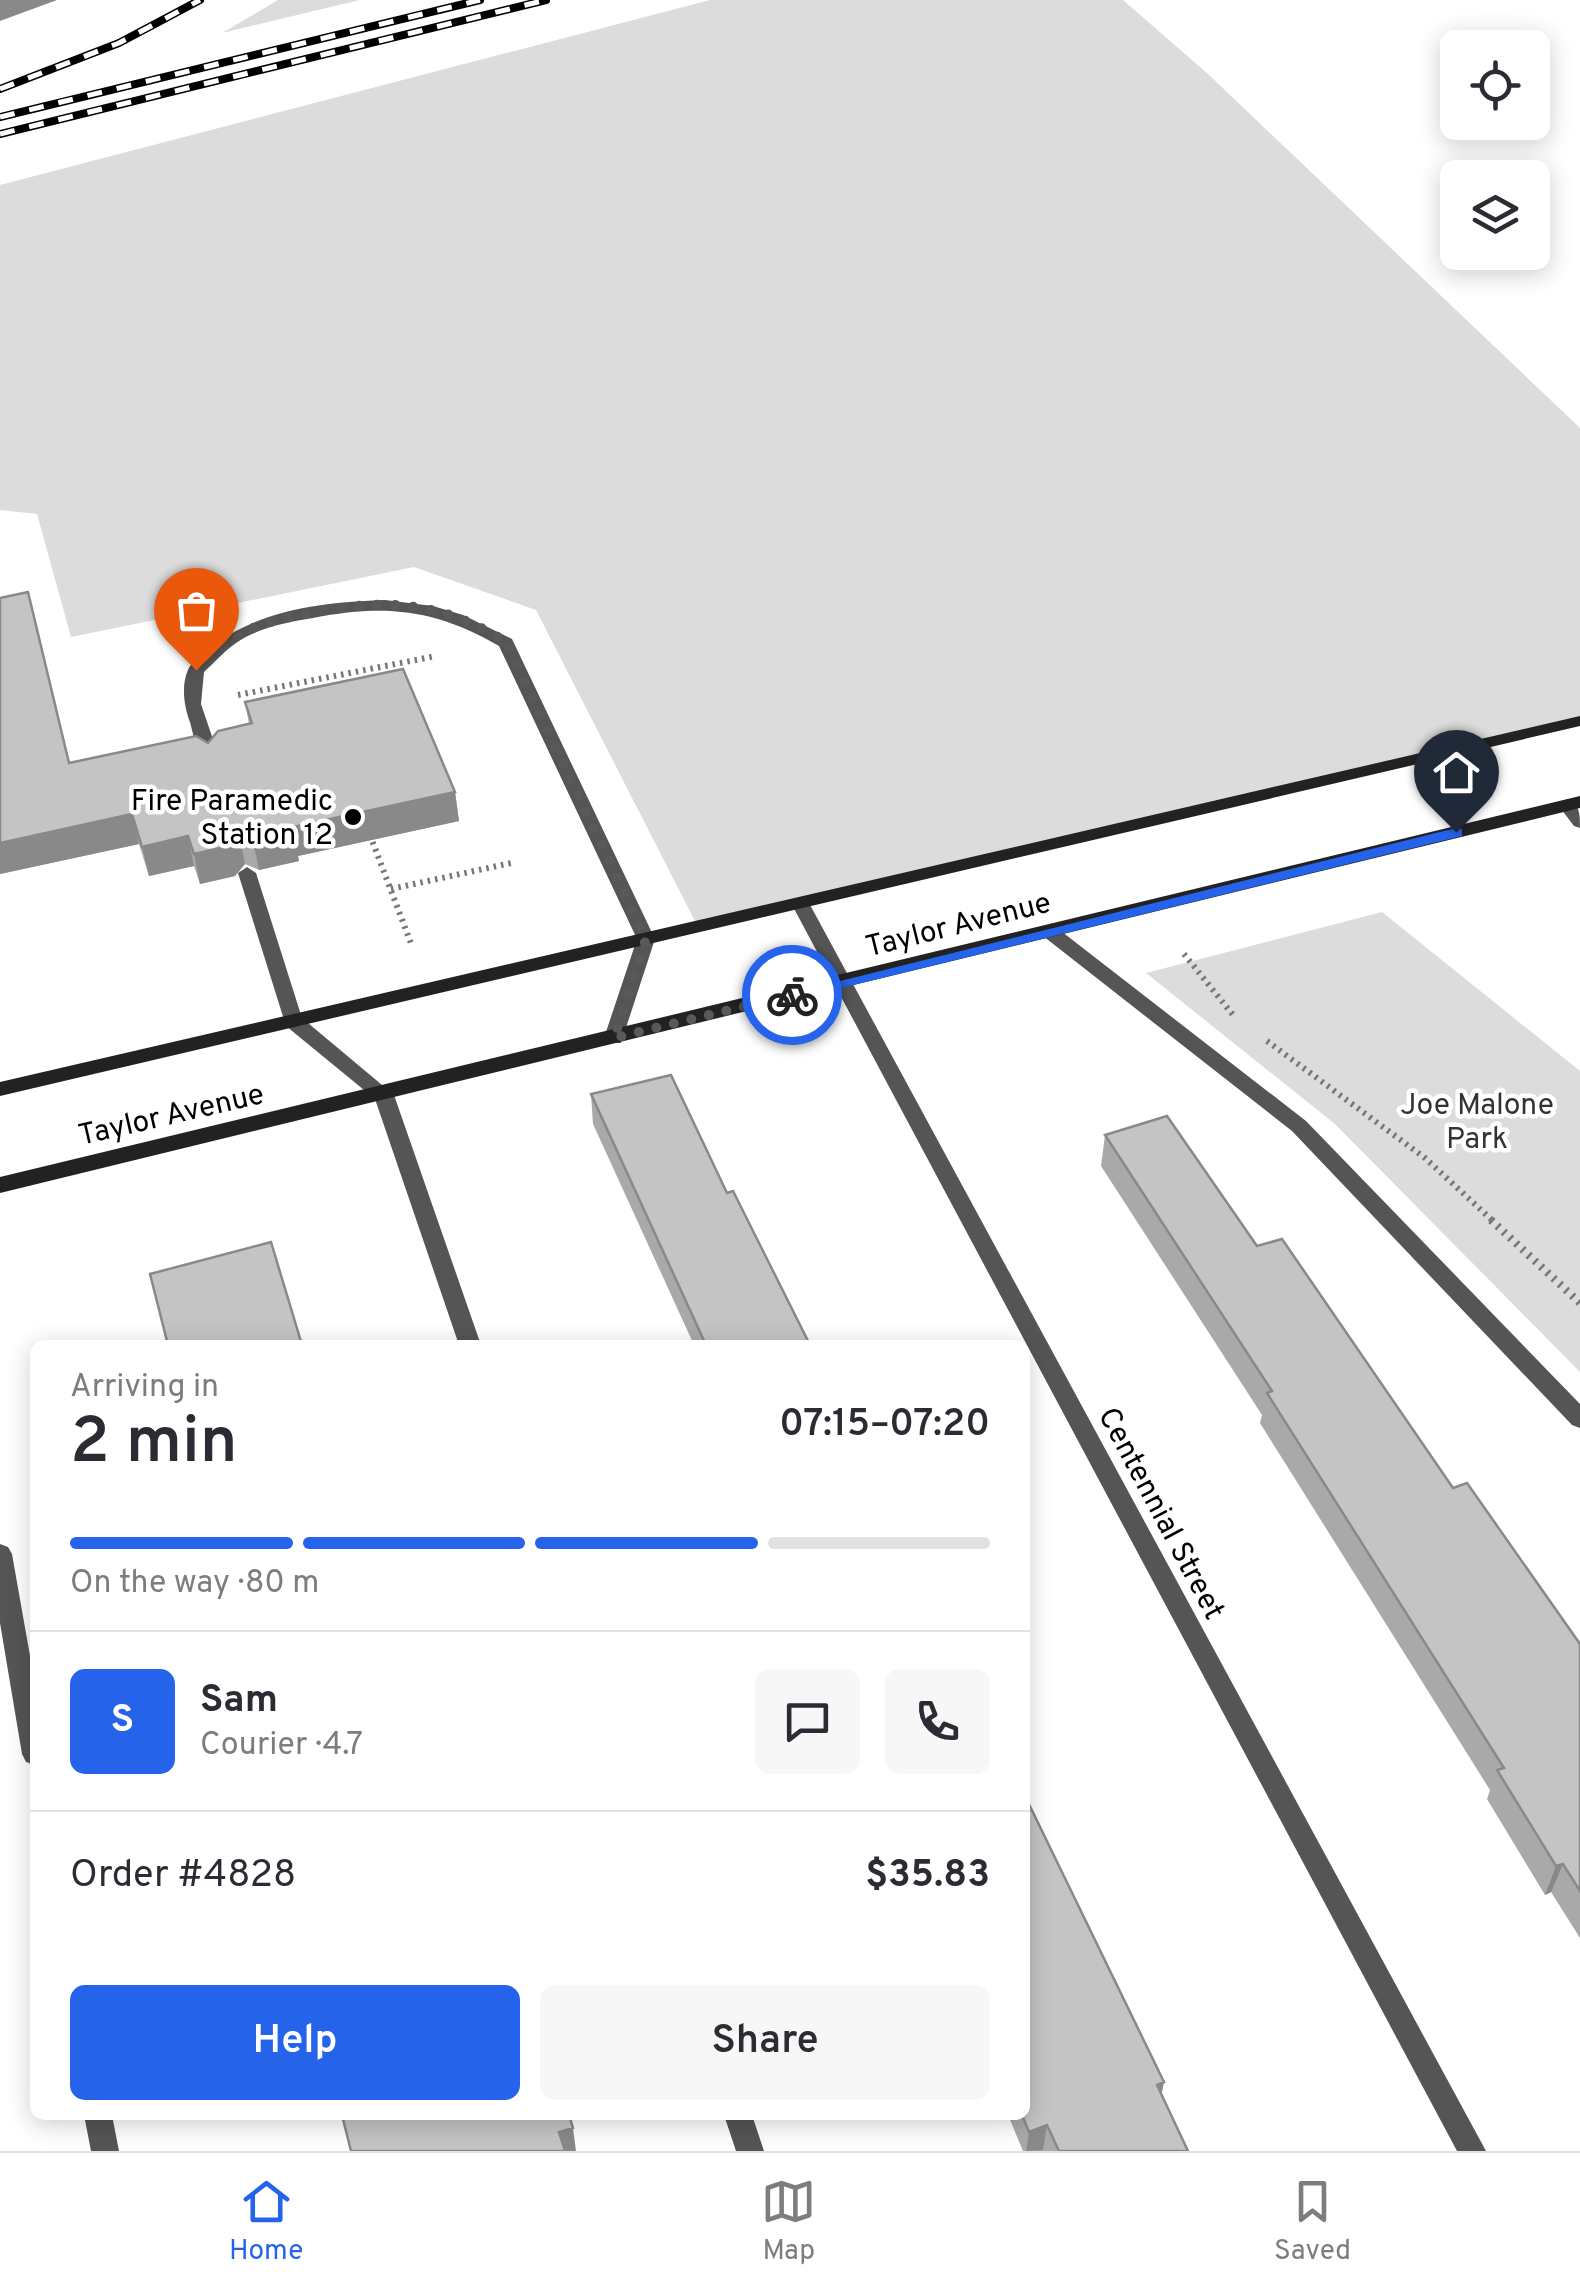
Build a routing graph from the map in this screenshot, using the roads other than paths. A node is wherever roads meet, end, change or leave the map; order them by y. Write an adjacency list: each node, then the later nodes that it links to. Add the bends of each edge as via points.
1 (1580, 721): 6 (main road, Taylor Avenue)
2 (212, 763): 8 (street, via 192,704 196,670 239,634 347,605 412,604 470,620 506,642)
3 (1574, 804): 4 (street); 7 (main road, Taylor Avenue)
4 (1580, 822)
5 (247, 873): 10 (street)
6 (800, 903): 8 (main road, Taylor Avenue); 9 (street, Centennial Street)
7 (1050, 932): 9 (main road, Taylor Avenue); 16 (street, via 1300,1126)
8 (646, 939): 10 (main road, Taylor Avenue); 11 (street)
9 (842, 982): 11 (main road, Taylor Avenue); 23 (street, Centennial Street)
10 (293, 1021): 12 (main road, Taylor Avenue); 13 (street)
11 (614, 1038): 13 (main road, Taylor Avenue)
12 (0, 1089)
13 (384, 1094): 14 (main road, Taylor Avenue); 15 (street)
14 (0, 1185)
15 (468, 1340)
16 (1580, 1419)
17 (0, 1554): 18 (street)
18 (30, 1725)
19 (99, 2120): 21 (street)
20 (740, 2120): 22 (street)
21 (105, 2151)
22 (750, 2151)
23 (1472, 2151)

